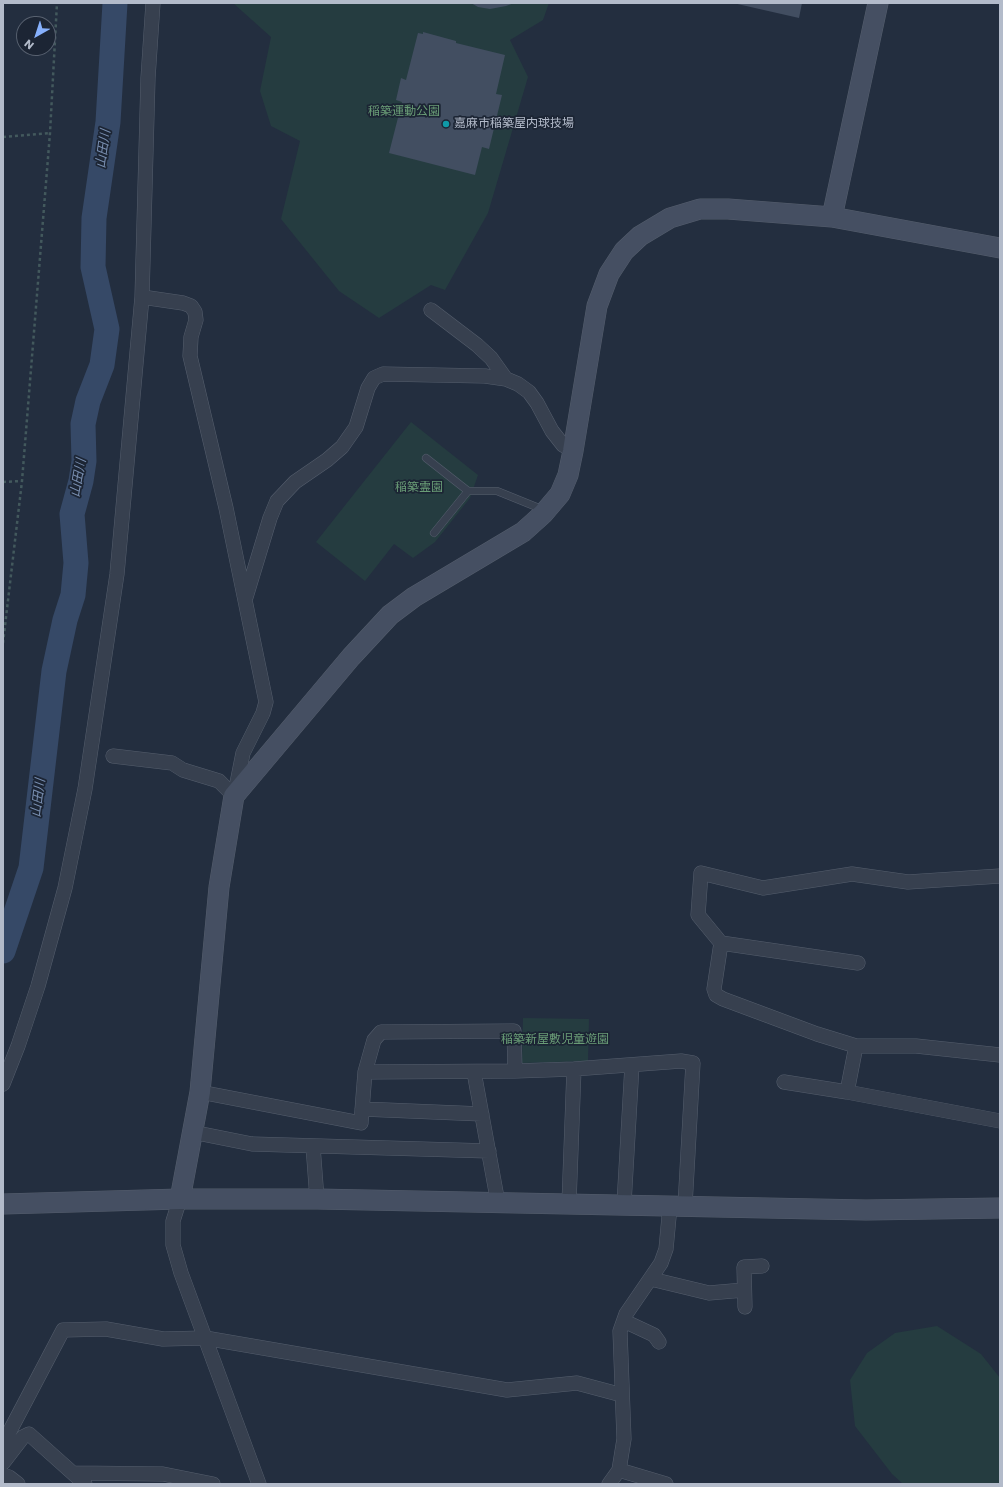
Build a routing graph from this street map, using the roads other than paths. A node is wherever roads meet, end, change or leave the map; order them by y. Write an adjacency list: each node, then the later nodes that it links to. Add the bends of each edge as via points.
1 (153, 3): 5 (street, via 148,78)
2 (878, 3): 3 (street)
3 (832, 217): 4 (street); 8 (street, via 700,209 670,218 640,236 624,251 609,274 597,306)
4 (1000, 248)
5 (142, 297): 13 (street, via 183,303 191,306 195,312 190,356); 27 (street, via 117,574 85,789 65,888 40,978)
6 (431, 310): 7 (street, via 477,345)
7 (506, 379): 8 (street, via 529,392 563,445); 13 (street, via 485,376 383,374 374,378 368,388 356,428 342,447 295,482 277,501)
8 (573, 451): 11 (street, via 568,475 560,494)
9 (426, 458): 10 (lane)
10 (468, 491): 11 (lane, via 497,491); 12 (lane)
11 (546, 510): 15 (street, via 523,532 414,597 390,615)
12 (434, 533)
13 (245, 598): 15 (street, via 266,702 243,753)
14 (113, 756): 15 (street, via 172,763 183,770 219,781)
15 (234, 796): 28 (street, via 219,887)
16 (1000, 876): 17 (street, via 908,882 852,874 763,888 701,873 698,915)
17 (721, 943): 18 (street); 19 (street, via 714,989 716,995 817,1034)
18 (858, 963)
19 (856, 1046): 20 (street, via 916,1046); 29 (street)
20 (1000, 1055)
21 (632, 1065): 22 (street); 43 (street); 44 (street, via 681,1061 693,1063)
22 (574, 1069): 23 (street); 41 (street)
23 (515, 1071): 24 (street, via 514,1031 381,1032 374,1040); 25 (street)
24 (365, 1072): 25 (street); 30 (street)
25 (474, 1072): 31 (street)
26 (784, 1082): 29 (street)
27 (3, 1084)
28 (200, 1092): 33 (street); 34 (street)
29 (847, 1092): 32 (street)
30 (362, 1109): 31 (street); 33 (street)
31 (482, 1114): 37 (street)
32 (1000, 1121)
33 (361, 1123): 36 (street)
34 (192, 1132): 35 (street, via 252,1144); 39 (street)
35 (313, 1146): 36 (street); 38 (street)
36 (361, 1147): 37 (street)
37 (489, 1151): 40 (street)
38 (317, 1199): 39 (street); 40 (street)
39 (180, 1200): 42 (street); 51 (street, via 173,1222 173,1245)
40 (498, 1203): 41 (street)
41 (569, 1203): 43 (street)
42 (3, 1204)
43 (624, 1204): 44 (street)
44 (677, 1206): 45 (street, via 866,1210); 47 (street, via 661,1263)
45 (1000, 1208)
46 (762, 1266): 48 (street, via 744,1267)
47 (651, 1278): 48 (street, via 709,1293); 50 (street, via 626,1314)
48 (744, 1290): 49 (street)
49 (745, 1307)
50 (624, 1321): 52 (street, via 650,1333); 53 (street, via 620,1331)
51 (205, 1338): 53 (street, via 507,1390 577,1383); 54 (street, via 163,1339 106,1329 63,1330); 62 (street)
52 (659, 1342)
53 (622, 1395): 56 (street, via 624,1439)
54 (3, 1444)
55 (3, 1463): 57 (street, via 23,1437 29,1434)
56 (619, 1470): 63 (street); 64 (street)
57 (73, 1473): 60 (street); 61 (street, via 163,1474)
58 (3, 1475): 59 (street)
59 (18, 1484)
60 (85, 1484)
61 (213, 1484)
62 (259, 1484)
63 (610, 1484)
64 (666, 1484)

